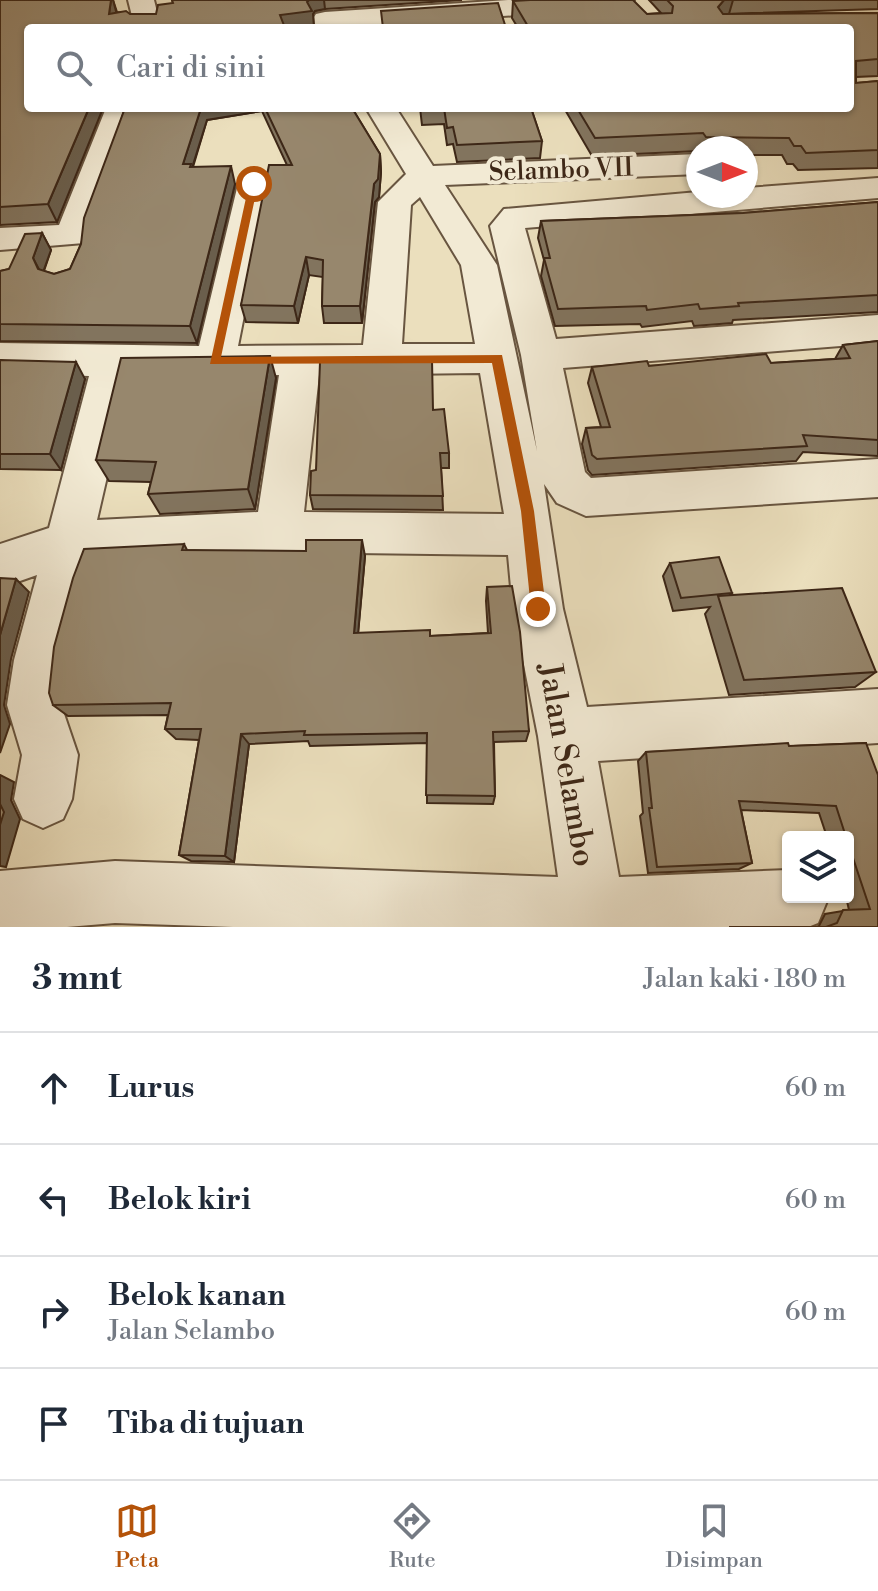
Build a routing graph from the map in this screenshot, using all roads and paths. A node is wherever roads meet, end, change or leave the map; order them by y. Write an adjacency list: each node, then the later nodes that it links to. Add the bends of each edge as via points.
1 (141, 0): 4 (street)
2 (631, 3): 3 (street)
3 (322, 16)
4 (147, 24)
5 (120, 112): 11 (street, via 70,248)
6 (383, 112): 8 (street, Jalan Selambo)
7 (686, 165): 8 (street, Selambo VII)
8 (423, 176): 13 (street, Jalan Selambo, via 479,265); 16 (street, via 395,202)
9 (254, 184): 17 (street)
10 (878, 188): 13 (street, via 516,217 507,226)
11 (0, 239)
12 (878, 329): 13 (street)
13 (510, 347): 16 (street, via 450,359); 19 (street, via 564,479 586,497); 21 (street, Jalan Selambo)
14 (0, 358): 18 (street)
15 (301, 360): 16 (street); 17 (street); 20 (street)
16 (381, 360)
17 (215, 361): 18 (street)
18 (113, 362): 22 (street)
19 (878, 478)
20 (278, 532): 21 (street); 22 (street)
21 (530, 535): 25 (street, Jalan Selambo, via 538,609)
22 (68, 543): 23 (street); 26 (street, via 34,705 50,755)
23 (0, 566)
24 (878, 716): 25 (street)
25 (566, 736): 30 (street, Jalan Selambo)
26 (43, 799)
27 (0, 902): 29 (street)
28 (782, 902): 30 (street)
29 (113, 909): 30 (street)
30 (594, 918)

